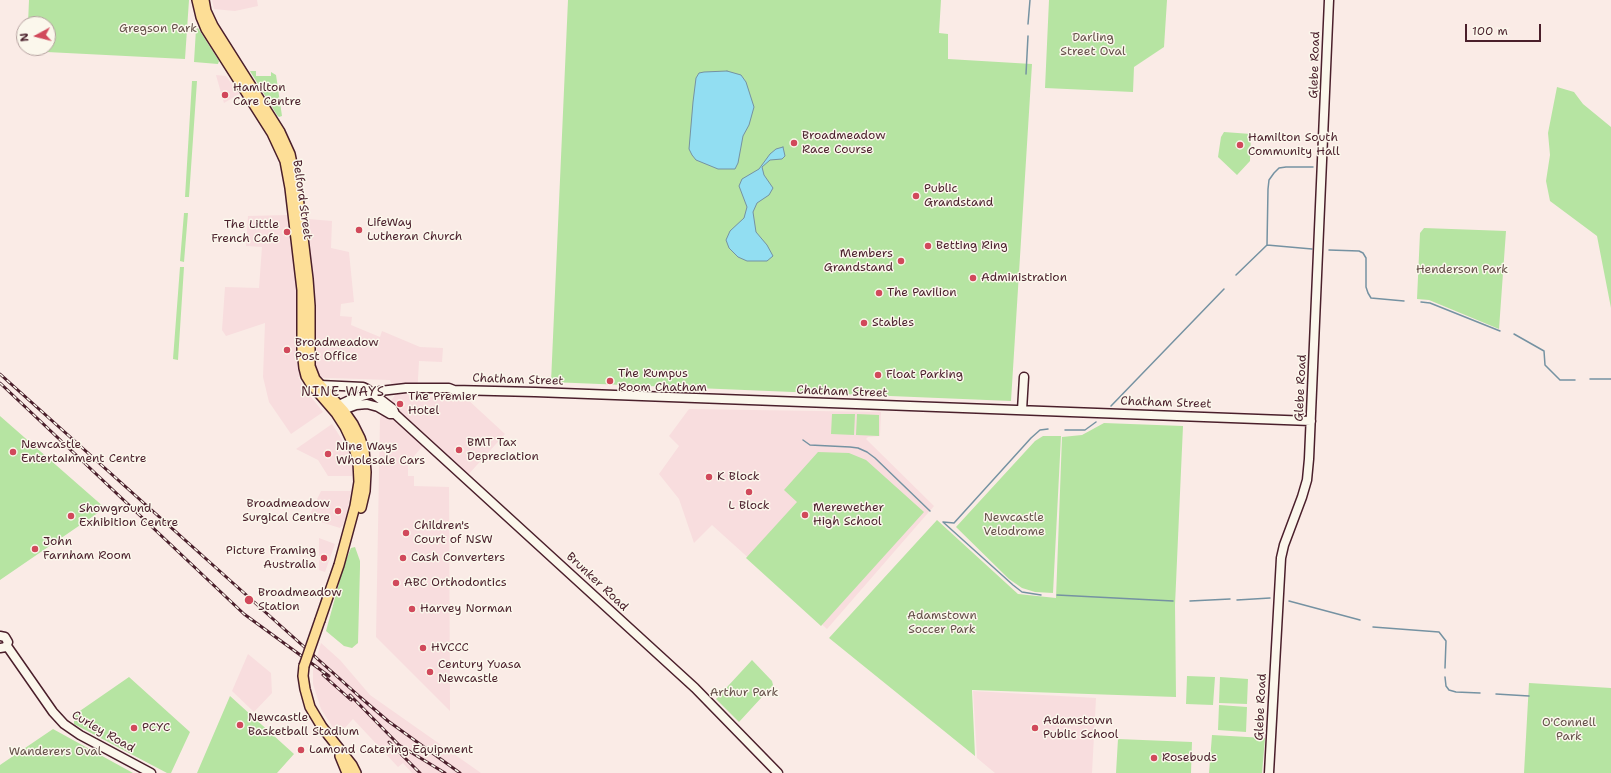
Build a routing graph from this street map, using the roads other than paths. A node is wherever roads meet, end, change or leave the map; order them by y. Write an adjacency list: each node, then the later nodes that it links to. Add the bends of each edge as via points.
1 (1330, 0): 9 (main road, Glebe Road)
2 (199, 1): 4 (main road, Belford Street, via 280,132 290,154 296,180 309,284 310,366 311,373); 6 (main road, Belford Street, via 206,29 272,133 285,161 302,290 304,368 311,384)
3 (1024, 377): 7 (main road)
4 (320, 385): 5 (main road, Chatham Street, via 360,387); 6 (main road, Belford Street)
5 (373, 393): 6 (main road, Chatham Street, via 358,397); 7 (main road, Chatham Street, via 406,388 449,388); 8 (main road, Brunker Road, via 393,409)
6 (340, 409): 8 (main road, Brunker Road, via 367,404); 12 (main road, bridge, via 359,469 358,490 339,565 304,666 308,701)
7 (1022, 410): 9 (main road, Chatham Street)
8 (395, 414): 16 (main road, Brunker Road, via 695,688)
9 (1311, 420): 17 (main road, Glebe Road, via 1307,480 1281,558)
10 (0, 636): 11 (main road, Curley Road, via 7,639 8,643)
11 (3, 647): 13 (main road, Curley Road, via 64,724)
12 (336, 747): 14 (main road); 15 (main road)
13 (151, 773)
14 (347, 773)
15 (356, 773)
16 (778, 773)
17 (1269, 773)

